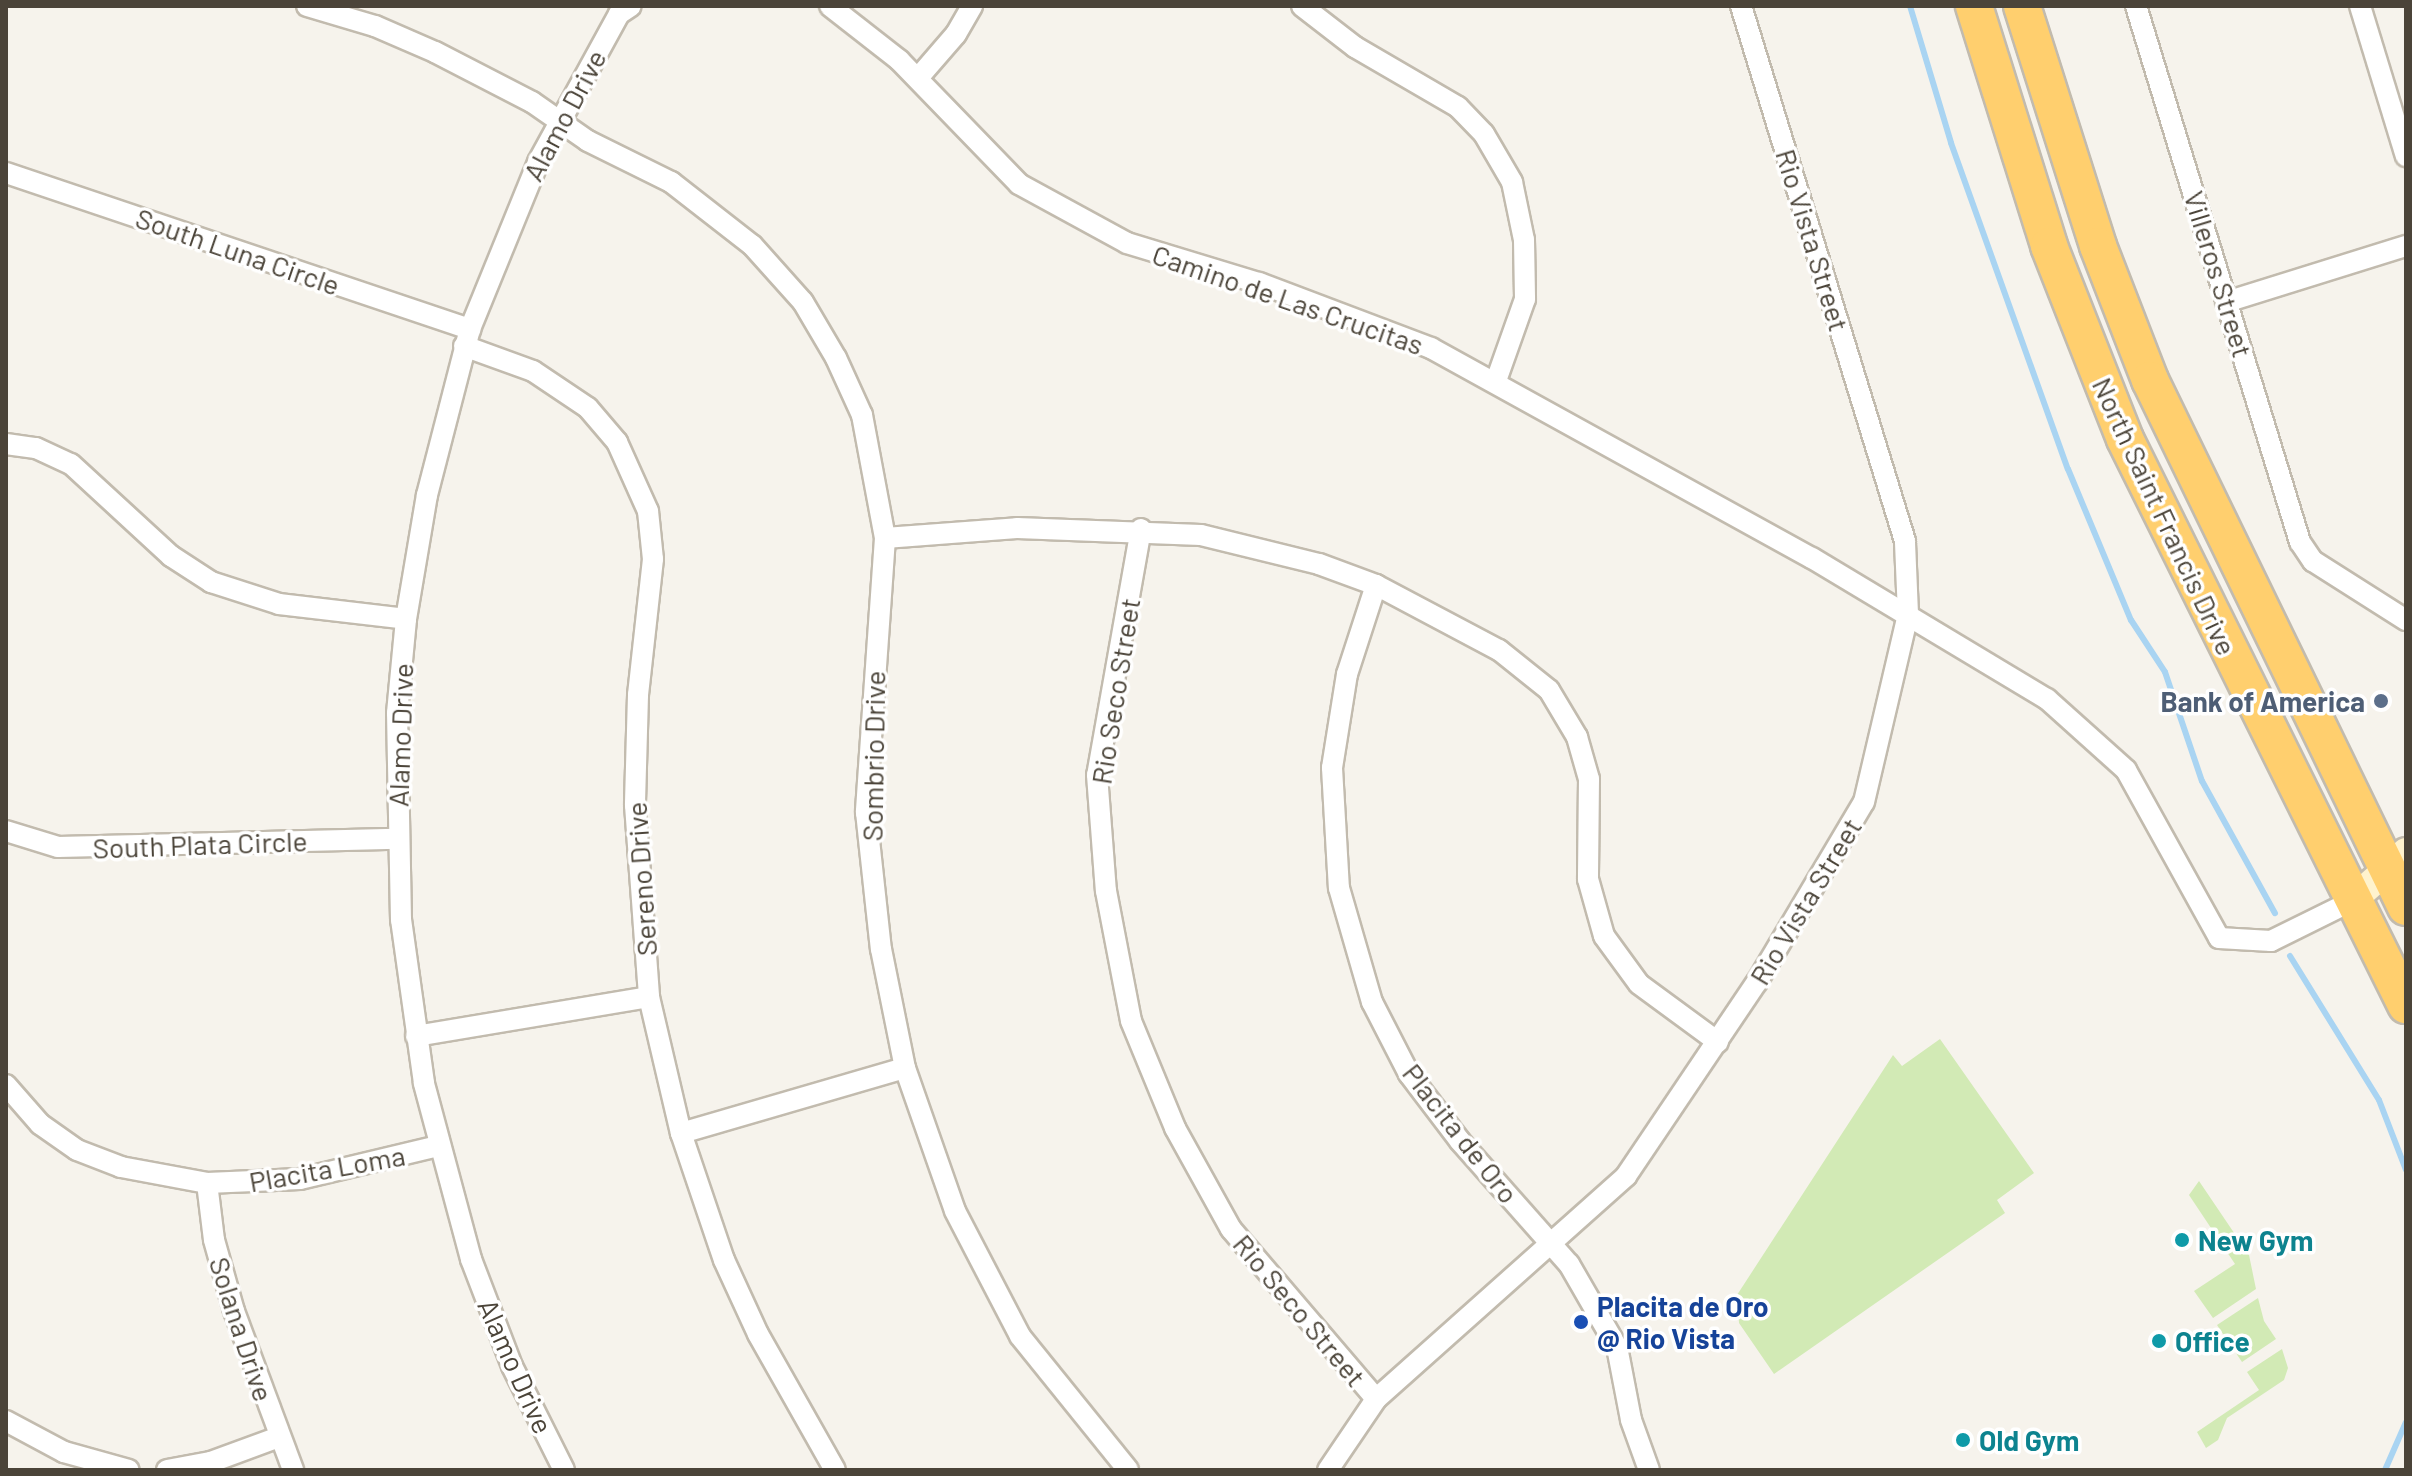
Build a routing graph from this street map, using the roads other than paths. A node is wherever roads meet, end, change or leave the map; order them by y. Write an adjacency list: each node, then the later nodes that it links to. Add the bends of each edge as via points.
1 (307, 6): 12 (street, Sombrio Drive, via 375,26 435,52)
2 (830, 6): 11 (street, Camino de Las Crucitas)
3 (972, 6): 11 (street, via 952,41)
4 (1302, 6): 18 (street, via 1355,47 1458,107 1484,134 1512,182 1523,231 1525,299)
5 (1741, 6): 23 (street, Rio Vista Street, via 1905,541)
6 (1974, 6): 29 (highway, North Saint Francis Drive, via 2045,234 2107,397)
7 (2022, 6): 28 (highway, North Saint Francis Drive, via 2094,235 2150,380)
8 (2136, 6): 16 (street, Villeros Street)
9 (2360, 6): 13 (street)
10 (622, 9): 12 (street, Alamo Drive)
11 (918, 78): 18 (street, Camino de Las Crucitas, via 1019,184 1127,243 1259,283 1431,348)
12 (559, 120): 17 (street, Alamo Drive, via 525,189); 21 (street, Sombrio Drive, via 691,195 752,245 803,302 862,415)
13 (2406, 156)
14 (6, 173): 17 (street, South Luna Circle)
15 (2406, 246): 16 (street)
16 (2226, 302): 25 (street, Villeros Street, via 2300,542 2313,561)
17 (467, 337): 24 (street, Alamo Drive, via 427,495); 30 (street, Sereno Drive, via 533,371 588,408 617,442 648,511 653,559 638,695 635,805)
18 (1496, 381): 23 (street, Camino de Las Crucitas)
19 (6, 444): 24 (street, via 36,448 79,469 171,556 211,582 279,604)
20 (1141, 529): 21 (street, via 1017,528); 22 (street, via 1256,548); 40 (street, Rio Seco Street, via 1097,775 1106,891 1131,1021 1175,1128 1231,1229)
21 (885, 538): 34 (street, Sombrio Drive, via 866,812 881,949)
22 (1376, 585): 33 (street, via 1514,660 1557,701 1577,737 1589,779 1588,879 1604,936 1639,984); 39 (street, Placita de Oro, via 1347,674 1332,768 1339,888 1372,1002 1409,1074)
23 (1908, 614): 29 (street, via 2047,699 2105,747 2138,788 2219,938 2271,941); 33 (street, Rio Vista Street, via 1864,802)
24 (406, 619): 27 (street, Alamo Drive, via 397,713)
25 (2406, 620)
26 (7, 833): 27 (street, South Plata Circle, via 42,845 78,848)
27 (397, 839): 32 (street, Alamo Drive)
28 (2402, 885): 29 (main road)
29 (2340, 906): 31 (highway, North Saint Francis Drive)
30 (649, 997): 32 (street); 36 (street, Sereno Drive)
31 (2406, 1005)
32 (416, 1036): 37 (street, Alamo Drive)
33 (1718, 1042): 39 (street, Rio Vista Street, via 1632,1169)
34 (905, 1068): 36 (street); 48 (street, Sombrio Drive, via 955,1211 1020,1336)
35 (6, 1085): 38 (street, Placita Loma, via 40,1124 77,1150 121,1167)
36 (681, 1133): 47 (street, Sereno Drive, via 724,1260 752,1322)
37 (438, 1146): 38 (street, Placita Loma, via 300,1179); 46 (street, Alamo Drive, via 501,1341)
38 (207, 1183): 42 (street, Solana Drive, via 210,1220 227,1287)
39 (1551, 1243): 40 (street, Rio Vista Street); 50 (street, Placita de Oro, via 1617,1347 1631,1420)
40 (1376, 1399): 49 (street, Rio Vista Street)
41 (6, 1421): 43 (street, via 64,1452)
42 (279, 1437): 44 (street, via 211,1462); 45 (street, Solana Drive)
43 (129, 1470)
44 (167, 1470)
45 (293, 1470)
46 (564, 1470)
47 (835, 1470)
48 (1128, 1470)
49 (1328, 1470)
50 (1649, 1470)

